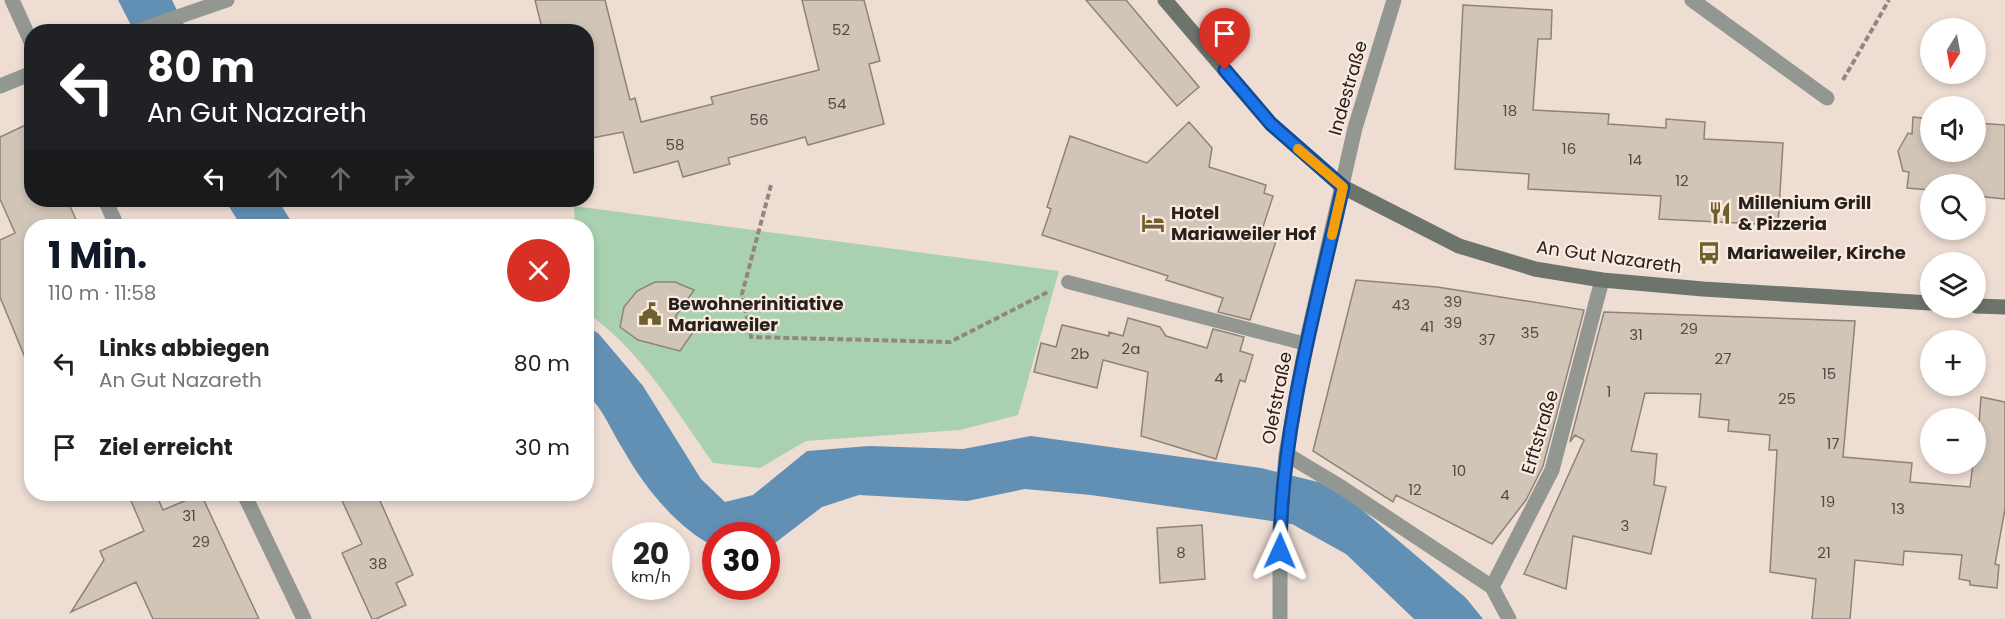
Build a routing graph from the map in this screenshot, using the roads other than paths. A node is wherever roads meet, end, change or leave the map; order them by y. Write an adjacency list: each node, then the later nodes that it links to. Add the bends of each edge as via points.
1 (12, 0): 7 (street)
2 (227, 0): 6 (street)
3 (1165, 0): 11 (main road, An Gut Nazareth, via 1271,124)
4 (1395, 0): 11 (street, Indestraße, via 1358,117)
5 (1692, 0): 10 (street)
6 (155, 24)
7 (24, 26)
8 (24, 76): 9 (street)
9 (0, 86)
10 (1827, 98)
11 (1343, 187): 12 (main road, An Gut Nazareth, via 1459,246 1535,269); 17 (street, Olefstraße)
12 (1602, 280): 14 (main road, An Gut Nazareth); 20 (street, Erftstraße, via 1552,470)
13 (1068, 282): 17 (lane)
14 (1920, 302)
15 (1986, 306): 16 (main road)
16 (2005, 307)
17 (1306, 344): 18 (street, Olefstraße)
18 (1285, 461): 20 (street, via 1341,487); 22 (street, Olefstraße)
19 (247, 501): 21 (street)
20 (1492, 587): 23 (street)
21 (304, 619)
22 (1280, 619)
23 (1509, 619)

